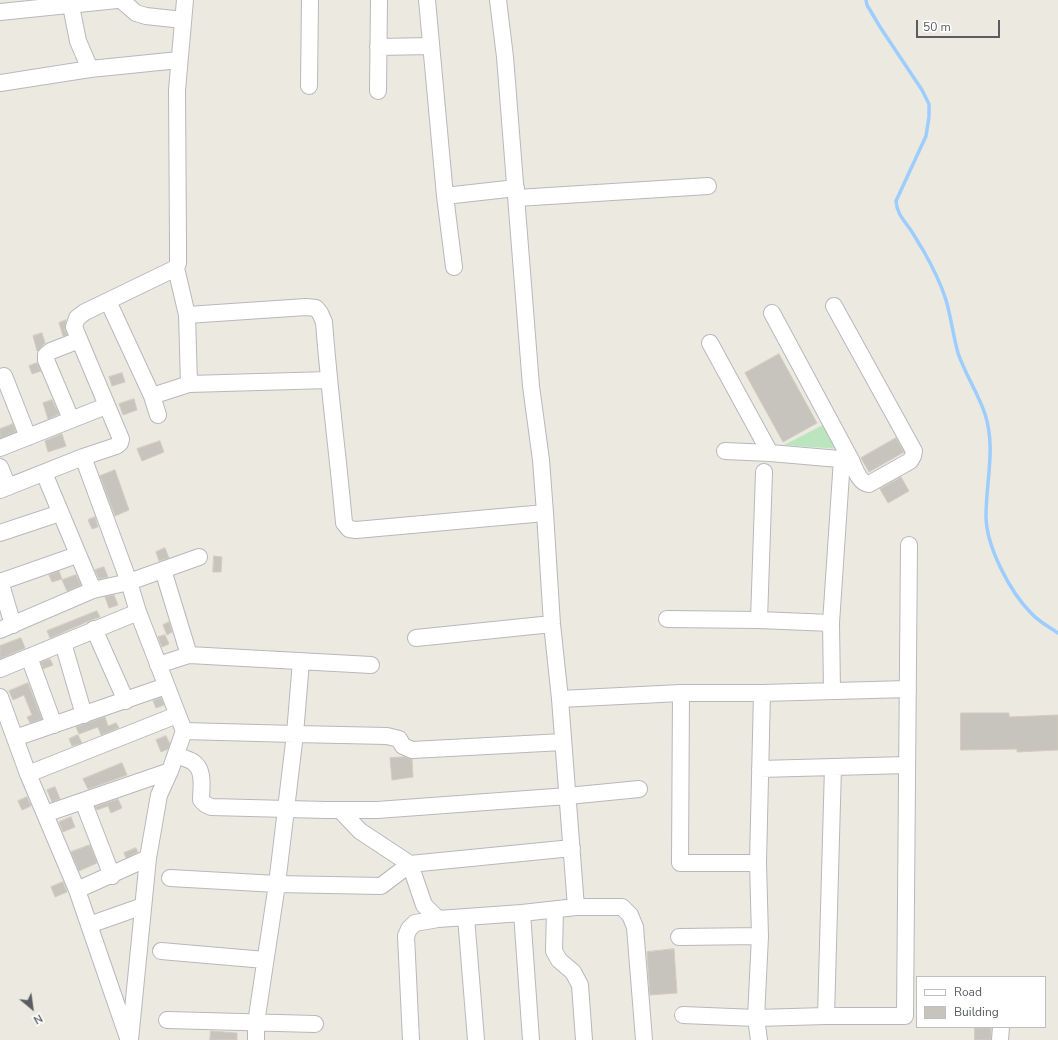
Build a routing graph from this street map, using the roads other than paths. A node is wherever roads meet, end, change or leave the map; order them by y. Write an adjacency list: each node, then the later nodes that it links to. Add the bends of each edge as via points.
1 (117, 0): 8 (street)
2 (121, 0): 10 (street, via 136,12 146,16)
3 (185, 0): 10 (street)
4 (310, 0): 16 (street)
5 (379, 0): 12 (street)
6 (427, 0): 11 (street)
7 (498, 0): 19 (street)
8 (71, 6): 9 (street); 14 (street, via 78,40)
9 (0, 12)
10 (183, 20): 13 (street)
11 (431, 46): 12 (street); 20 (street)
12 (378, 47): 17 (street)
13 (179, 60): 14 (street); 22 (street)
14 (90, 69): 15 (street)
15 (0, 83)
16 (309, 86)
17 (378, 91)
18 (708, 186): 19 (street)
19 (516, 193): 20 (street); 47 (street, via 531,386)
20 (445, 196): 21 (street)
21 (454, 267)
22 (176, 268): 23 (street); 26 (street)
23 (108, 301): 27 (street, via 77,318 74,327); 32 (street)
24 (834, 306): 41 (street, via 914,451 910,461 869,484 860,480)
25 (772, 313): 41 (street)
26 (187, 315): 30 (street, via 316,308 324,322); 31 (street)
27 (79, 340): 33 (street); 35 (street, via 46,355)
28 (710, 343): 39 (street)
29 (4, 376): 36 (street)
30 (329, 380): 31 (street); 47 (street, via 344,523 349,529)
31 (189, 384): 32 (street)
32 (152, 396): 34 (street)
33 (106, 406): 35 (street); 40 (street, via 121,439 120,443)
34 (158, 415)
35 (71, 419): 36 (street)
36 (28, 436): 37 (street)
37 (0, 448)
38 (725, 451): 39 (street)
39 (770, 453): 41 (street)
40 (83, 457): 44 (street); 54 (street)
41 (846, 460): 60 (street)
42 (0, 467): 45 (street)
43 (764, 472): 58 (street)
44 (44, 473): 45 (street); 46 (street)
45 (4, 489)
46 (60, 513): 48 (street); 50 (street)
47 (545, 513): 59 (street)
48 (0, 534)
49 (909, 545): 72 (street)
50 (77, 555): 53 (street); 55 (street)
51 (199, 557): 52 (street)
52 (163, 570): 54 (street); 65 (street)
53 (0, 581): 61 (street)
54 (129, 582): 55 (street); 56 (street)
55 (93, 590): 61 (street)
56 (138, 612): 62 (street); 68 (street)
57 (667, 619): 58 (street)
58 (759, 620): 60 (street)
59 (552, 624): 63 (street); 77 (street)
60 (831, 624): 73 (street)
61 (7, 628)
62 (94, 629): 64 (street); 78 (street)
63 (416, 638)
64 (62, 643): 66 (street); 79 (street)
65 (189, 655): 67 (street); 68 (street)
66 (29, 657): 70 (street); 81 (street)
67 (301, 661): 69 (street); 83 (street)
68 (158, 665): 71 (street)
69 (371, 665)
70 (0, 669)
71 (166, 686): 78 (street); 80 (street)
72 (908, 689): 73 (street); 87 (street)
73 (832, 690): 75 (street)
74 (681, 693): 75 (street); 77 (street); 100 (street, via 680,863)
75 (762, 693): 89 (street)
76 (0, 697): 84 (street)
77 (560, 699): 85 (street)
78 (126, 701): 79 (street)
79 (84, 715): 81 (street)
80 (178, 715): 82 (street); 91 (street)
81 (54, 725): 84 (street)
82 (184, 732): 83 (street); 86 (street)
83 (295, 734): 85 (street, via 387,736 399,739 403,746 412,750); 95 (street)
84 (15, 738): 91 (street)
85 (563, 742): 93 (street)
86 (176, 755): 90 (street); 95 (street, via 193,762 199,768 202,777 201,800 211,807)
87 (907, 765): 88 (street); 118 (street, via 905,1016)
88 (833, 767): 89 (street); 118 (street)
89 (760, 769): 100 (street)
90 (170, 771): 94 (street); 99 (street, via 159,796)
91 (28, 774): 97 (street)
92 (639, 789): 93 (street)
93 (568, 796): 96 (street, via 377,810); 98 (street)
94 (83, 801): 97 (street); 102 (street)
95 (285, 809): 96 (street); 104 (street)
96 (340, 810): 101 (street, via 360,831)
97 (45, 814): 105 (street)
98 (572, 848): 101 (street); 107 (street)
99 (148, 858): 102 (street); 106 (street)
100 (758, 863): 113 (street)
101 (410, 864): 104 (street, via 381,886); 111 (street, via 424,905)
102 (112, 876): 105 (street)
103 (170, 878): 104 (street)
104 (277, 884): 116 (street)
105 (77, 890): 112 (street)
106 (143, 906): 112 (street); 124 (street)
107 (576, 907): 108 (street); 130 (street, via 622,907 630,915 635,927)
108 (555, 910): 109 (street); 129 (street, via 554,950 559,960 574,972 580,985)
109 (522, 913): 110 (street); 128 (street)
110 (466, 917): 111 (street); 127 (street)
111 (438, 919): 126 (street, via 415,923 406,936)
112 (89, 925): 124 (street)
113 (760, 936): 114 (street); 119 (street)
114 (679, 937)
115 (161, 951): 116 (street)
116 (266, 960): 121 (street)
117 (683, 1015): 119 (street)
118 (826, 1016): 119 (street)
119 (756, 1018): 131 (street)
120 (167, 1020): 121 (street)
121 (256, 1023): 122 (street); 125 (street)
122 (315, 1024)
123 (1001, 1028): 132 (street)
124 (129, 1040)
125 (256, 1040)
126 (411, 1040)
127 (476, 1040)
128 (531, 1040)
129 (584, 1040)
130 (644, 1040)
131 (759, 1040)
132 (1000, 1040)

